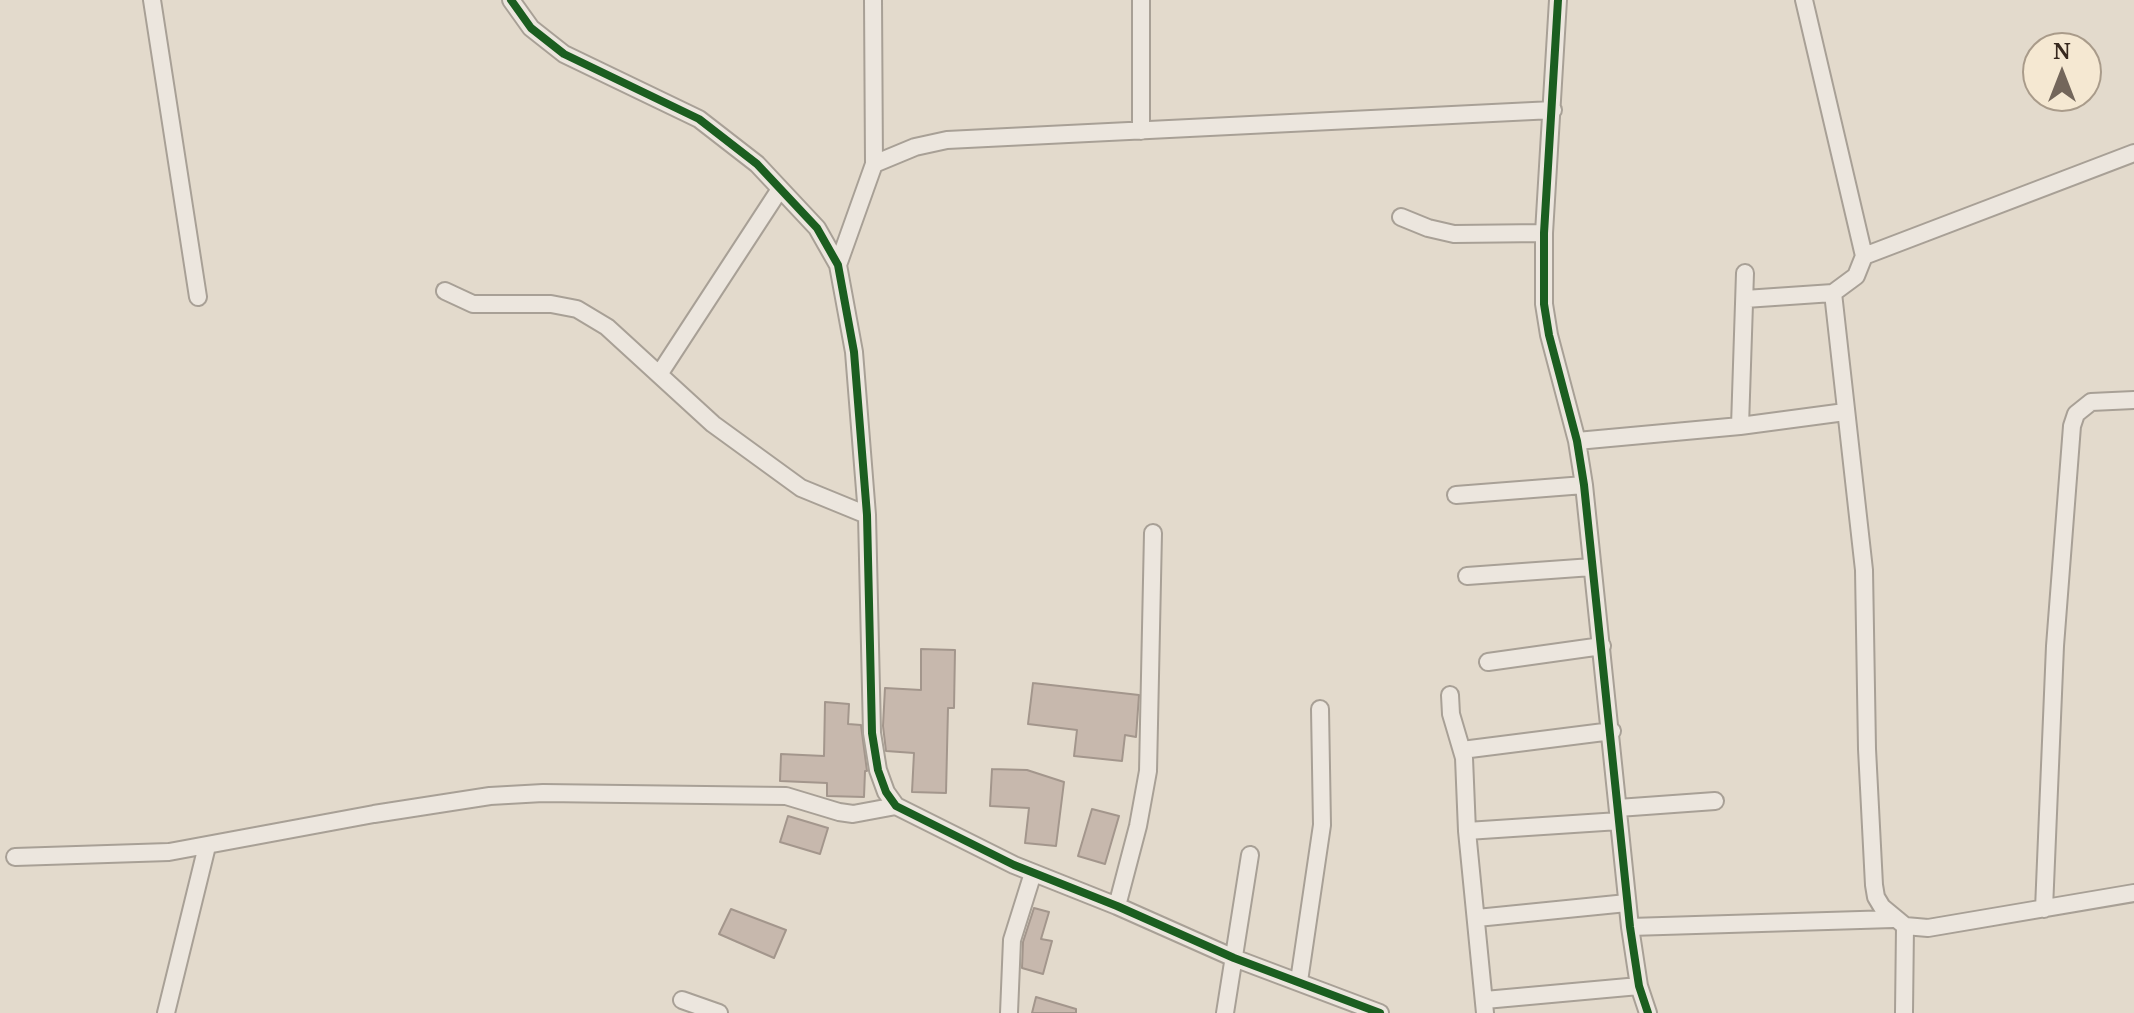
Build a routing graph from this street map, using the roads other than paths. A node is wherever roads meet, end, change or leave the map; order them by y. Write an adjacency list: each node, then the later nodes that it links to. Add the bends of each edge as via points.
1 (152, 0): 19 (street)
2 (511, 0): 11 (street, via 531,28 564,54 699,119)
3 (873, 0): 10 (street)
4 (1141, 0): 8 (street)
5 (1558, 0): 7 (street)
6 (1804, 0): 14 (street)
7 (1553, 110): 8 (street); 13 (street)
8 (1141, 131): 10 (street, via 939,141)
9 (2134, 153): 14 (street)
10 (874, 164): 15 (street)
11 (780, 189): 15 (street, via 817,228); 21 (street)
12 (1401, 217): 13 (street, via 1454,234)
13 (1544, 233): 25 (street, via 1544,304)
14 (1864, 256): 18 (street, via 1856,276)
15 (838, 265): 28 (street, via 854,352)
16 (1745, 273): 20 (street)
17 (445, 291): 21 (street, via 473,304 577,309 607,327)
18 (1833, 293): 20 (street); 23 (street)
19 (198, 297)
20 (1745, 299): 24 (street)
21 (660, 373): 28 (street, via 713,424 801,488)
22 (2134, 400): 49 (street, via 2091,402 2076,414 2072,426 2055,646)
23 (1845, 412): 24 (street); 51 (street, via 1864,570 1874,885 1876,897)
24 (1740, 426): 25 (street)
25 (1577, 441): 26 (street)
26 (1584, 485): 27 (street); 30 (street)
27 (1456, 495)
28 (867, 515): 39 (street, via 872,733 878,770)
29 (1153, 533): 48 (street, via 1148,771)
30 (1592, 567): 31 (street); 32 (street)
31 (1467, 576)
32 (1602, 646): 33 (street); 36 (street)
33 (1488, 662)
34 (1450, 695): 37 (street)
35 (1320, 709): 54 (street, via 1322,825)
36 (1612, 731): 37 (street); 40 (street)
37 (1462, 750): 41 (street)
38 (1715, 801): 40 (street)
39 (896, 806): 42 (street, via 853,814 786,796 490,796); 45 (street)
40 (1618, 815): 41 (street); 47 (street)
41 (1467, 831): 50 (street)
42 (207, 846): 44 (street); 58 (street)
43 (1250, 855): 53 (street)
44 (15, 857)
45 (1033, 873): 48 (street); 60 (street, via 1012,940)
46 (2134, 893): 49 (street)
47 (1627, 903): 50 (street); 52 (street)
48 (1117, 906): 53 (street)
49 (2044, 909): 51 (street, via 1928,928)
50 (1477, 918): 57 (street)
51 (1899, 923): 52 (street); 64 (street)
52 (1630, 927): 55 (street)
53 (1234, 958): 54 (street); 61 (street)
54 (1299, 981): 62 (street)
55 (1639, 986): 57 (street); 63 (street)
56 (682, 1000): 59 (street)
57 (1485, 1007)
58 (166, 1013)
59 (719, 1013)
60 (1009, 1013)
61 (1225, 1013)
62 (1380, 1013)
63 (1648, 1013)
64 (1904, 1013)

